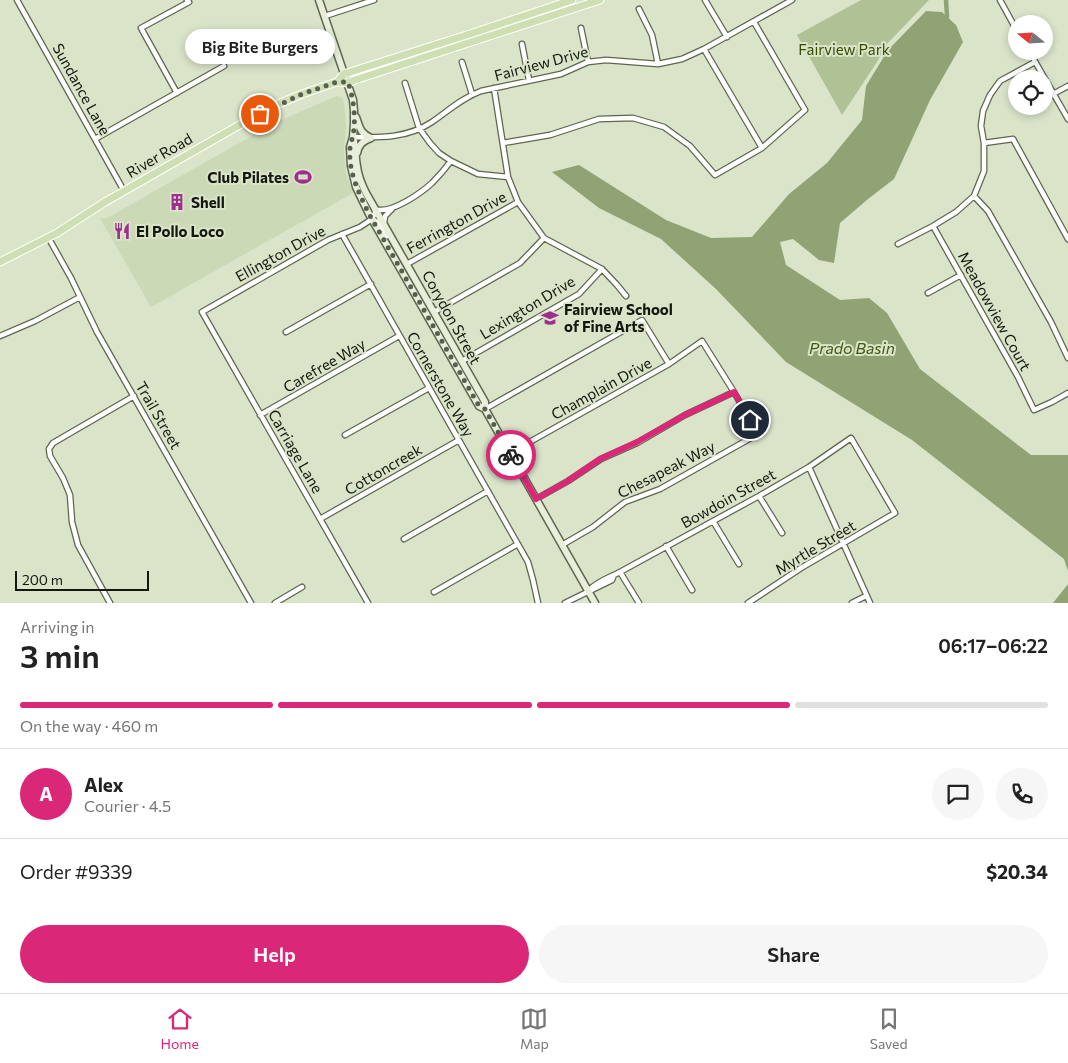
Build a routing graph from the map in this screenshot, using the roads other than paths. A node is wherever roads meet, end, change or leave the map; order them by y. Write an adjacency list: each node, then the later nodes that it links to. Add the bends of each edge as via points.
1 (17, 0): 41 (street, Sundance Lane)
2 (187, 0): 33 (street, via 189,2 141,28)
3 (319, 0): 14 (main road, Corydon Street)
4 (374, 0): 14 (street)
5 (572, 0): 26 (main road)
6 (600, 0): 29 (main road, River Road)
7 (705, 0): 17 (street)
8 (777, 0): 11 (street)
9 (792, 0): 11 (street, Fairview Drive)
10 (1000, 0): 13 (street)
11 (781, 6): 15 (street, Fairview Drive)
12 (639, 8): 23 (street, via 652,35)
13 (1008, 15)
14 (325, 16): 26 (main road, Corydon Street)
15 (754, 22): 17 (street, Fairview Drive); 44 (street, via 805,110)
16 (581, 28): 21 (street)
17 (727, 37): 19 (street, Fairview Drive)
18 (522, 44): 27 (street)
19 (704, 49): 23 (street, Fairview Drive, via 682,59); 44 (street)
20 (462, 62): 34 (street)
21 (588, 62): 23 (street, Fairview Drive, via 606,60); 27 (street, Fairview Drive, via 561,74)
22 (1035, 62): 25 (street); 43 (street, via 1000,81 990,95 981,126)
23 (658, 64)
24 (224, 66): 33 (street)
25 (1040, 70)
26 (344, 74): 28 (main road, River Road); 29 (main road, Corydon Street)
27 (529, 80): 32 (street, Fairview Drive)
28 (337, 82): 29 (main road, River Road); 48 (main road, River Road, via 269,108)
29 (348, 82): 36 (main road, Corydon Street)
30 (405, 83): 38 (street)
31 (1068, 86): 35 (street)
32 (494, 88): 34 (street, Fairview Drive); 42 (street)
33 (177, 93): 41 (street)
34 (472, 94): 38 (street, Fairview Drive)
35 (1053, 94): 37 (street)
36 (354, 111): 39 (main road, Corydon Street); 40 (main road, via 361,130)
37 (1068, 119)
38 (419, 128): 40 (street, Fairview Drive, via 401,135); 45 (street, via 430,144)
39 (353, 137): 40 (street, Fairview Drive); 46 (main road, Corydon Street); 53 (main road, Corydon Street, via 350,147 354,179)
40 (372, 138): 46 (main road, via 360,145)
41 (95, 139): 48 (street, Sundance Lane)
42 (503, 143): 44 (street, via 550,135 599,119 633,118 664,127 690,146 715,174); 47 (street)
43 (984, 143): 49 (street, via 984,171); 60 (street, via 1013,139)
44 (762, 148)
45 (451, 161): 47 (street, via 478,174); 51 (street, via 426,188)
46 (357, 167): 52 (main road, Corydon Street)
47 (508, 176): 50 (street)
48 (124, 191): 57 (main road, River Road)
49 (974, 196): 55 (street); 75 (street, via 988,212)
50 (518, 202): 58 (street); 63 (street, Ferrington Drive)
51 (393, 208): 52 (street); 54 (street, via 385,216)
52 (375, 209): 53 (street); 54 (main road, Corydon Street)
53 (372, 219): 56 (street, Ellington Drive); 59 (street, Corydon Street); 82 (main road, Corydon Street, via 479,406)
54 (384, 224): 59 (main road, Corydon Street)
55 (933, 226): 61 (street); 65 (street, Meadowview Court)
56 (342, 234): 66 (street, Cornerstone Way); 70 (street, Ellington Drive)
57 (48, 237): 62 (main road, River Road); 69 (street, Trail Street)
58 (544, 238): 64 (street); 71 (street, via 520,263)
59 (392, 239): 63 (main road, Corydon Street)
60 (1068, 239)
61 (898, 244)
62 (0, 262)
63 (407, 264): 71 (main road, Corydon Street)
64 (602, 269): 68 (street); 76 (street, Lexington Drive, via 579,294)
65 (961, 275): 67 (street); 80 (street, Meadowview Court, via 1034,410)
66 (371, 284): 72 (street); 74 (street, Cornerstone Way)
67 (928, 293)
68 (626, 296)
69 (80, 297): 73 (street); 81 (street, Trail Street)
70 (202, 312): 83 (street, Carriage Lane)
71 (434, 312): 76 (main road, Corydon Street)
72 (286, 332)
73 (0, 336)
74 (399, 336): 78 (street, Cornerstone Way); 83 (street, Carefree Way)
75 (1068, 358)
76 (462, 361): 82 (main road, Corydon Street, via 485,402)
77 (669, 364): 79 (street, Champlain Drive, via 702,341); 82 (street, via 642,320); 86 (street, Champlain Drive)
78 (429, 388): 84 (street); 85 (street, Cornerstone Way)
79 (734, 392): 90 (street, via 600,459); 98 (street, Chesapeak Way, via 758,434 660,489 625,502 593,527)
80 (1068, 393)
81 (134, 396): 107 (street, via 53,443 49,449 70,495 78,545); 108 (street, Trail Street)
82 (485, 409): 86 (main road, Corydon Street)
83 (260, 415): 92 (street, Carriage Lane)
84 (345, 435)
85 (459, 440): 88 (street, Cornerstone Way); 92 (street, Cottoncreek)
86 (510, 453): 90 (main road, Corydon Street)
87 (809, 467): 89 (street, Bowdoin Street); 91 (street, Bowdoin Street, via 851,438); 97 (street)
88 (488, 491): 95 (street); 96 (street, Cornerstone Way)
89 (759, 496): 93 (street, Bowdoin Street); 94 (street)
90 (536, 499): 98 (main road, Corydon Street)
91 (895, 513): 97 (street, Myrtle Street)
92 (320, 519): 110 (street, Carriage Lane)
93 (713, 521): 99 (street, Bowdoin Street); 100 (street)
94 (782, 533)
95 (404, 539)
96 (518, 544): 105 (street); 111 (street, Cornerstone Way, via 528,562)
97 (842, 544): 106 (street); 115 (street, Myrtle Street)
98 (562, 545): 104 (main road, Corydon Street)
99 (666, 546): 101 (street, Bowdoin Street); 103 (street)
100 (738, 564)
101 (620, 572): 104 (street, Bowdoin Street, via 612,580); 114 (street)
102 (302, 587): 109 (street)
103 (692, 590)
104 (588, 591): 112 (street, Bowdoin Street); 113 (main road, Corydon Street)
105 (434, 592)
106 (866, 596): 116 (street); 117 (street)
107 (110, 603)
108 (251, 603)
109 (275, 603)
110 (368, 603)
111 (538, 603)
112 (565, 603)
113 (596, 603)
114 (639, 603)
115 (748, 603)
116 (852, 603)
117 (870, 603)

